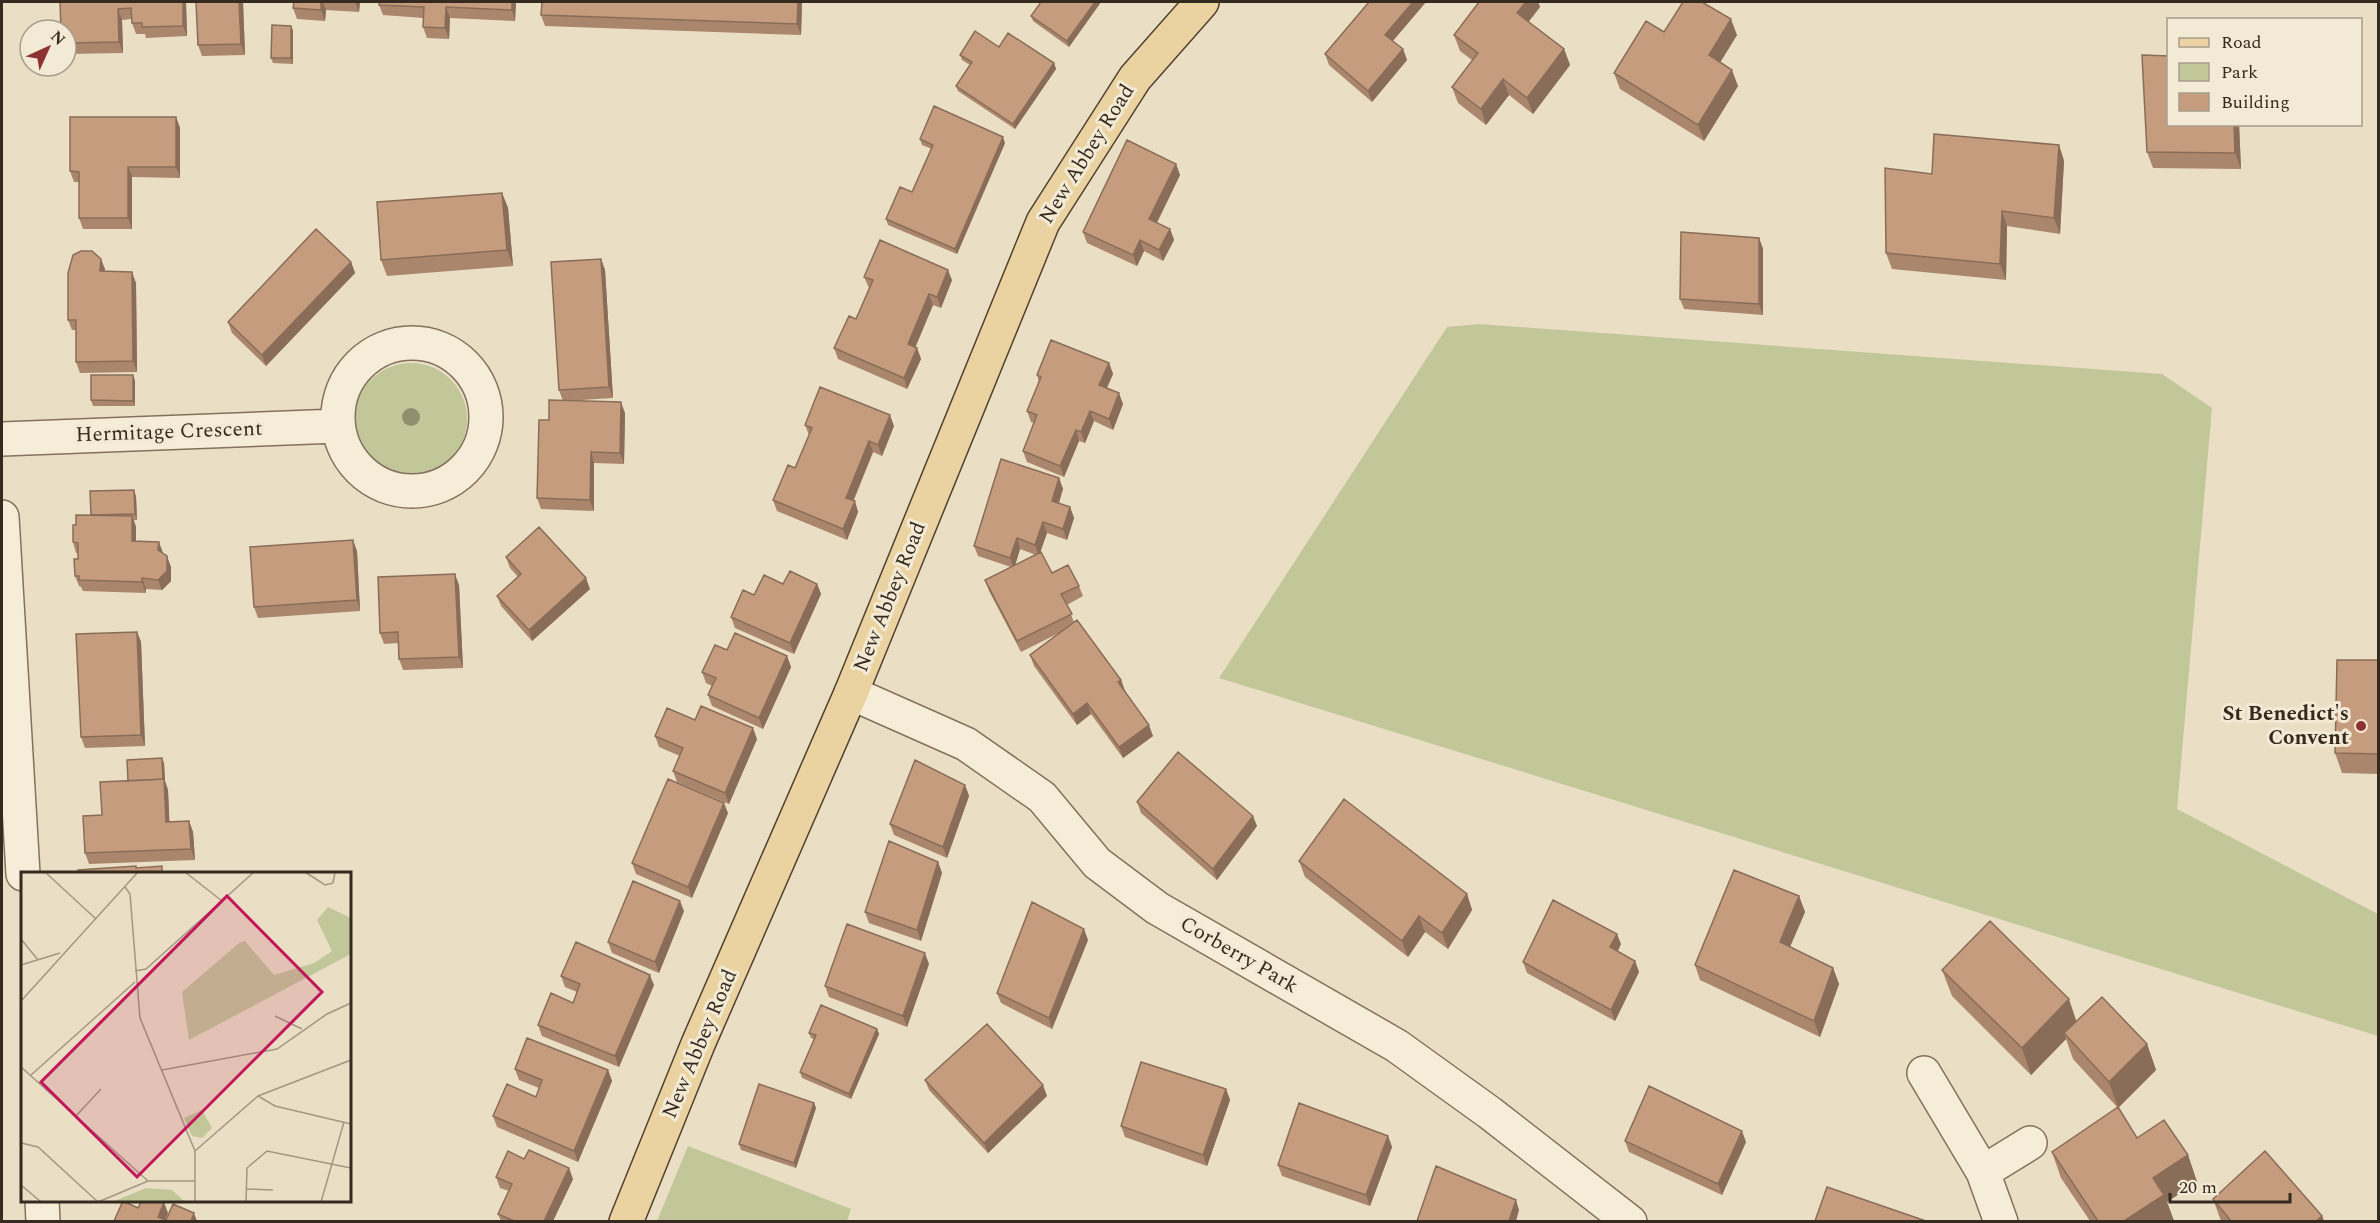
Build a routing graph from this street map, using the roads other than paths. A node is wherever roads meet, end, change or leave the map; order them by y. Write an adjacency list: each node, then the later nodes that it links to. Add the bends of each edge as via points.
1 (1202, 2): 5 (main road, New Abbey Road, via 1135,78 1043,222)
2 (337, 426): 2 (street, via 338,402 347,380 362,362 382,349 404,343 428,344 450,353 481,388 486,414 483,439 472,462 454,479 431,490 405,492 380,486 359,471 344,450); 3 (street, Hermitage Crescent)
3 (2, 439)
4 (2, 517): 6 (street)
5 (851, 693): 12 (main road, New Abbey Road); 13 (street, Corberry Park, via 966,744 1041,796 1097,863 1157,908 1397,1046)
6 (23, 872)
7 (1924, 1073): 9 (street)
8 (2030, 1143): 9 (street)
9 (1983, 1172): 14 (street)
10 (42, 1202): 11 (street)
11 (43, 1221)
12 (626, 1221)
13 (1630, 1221)
14 (2001, 1221)

